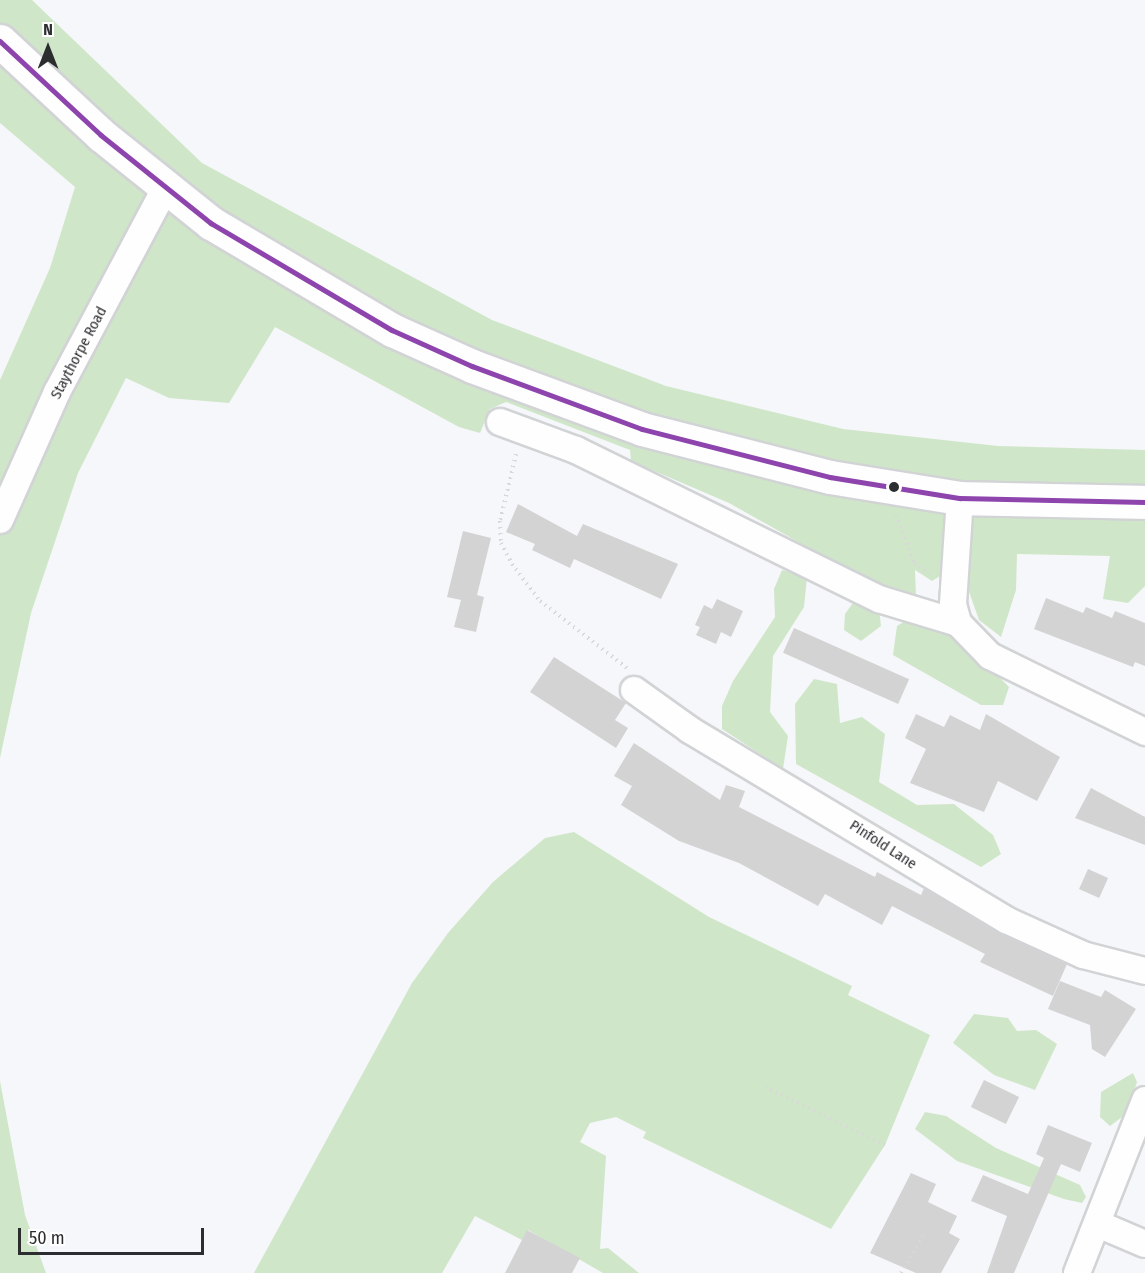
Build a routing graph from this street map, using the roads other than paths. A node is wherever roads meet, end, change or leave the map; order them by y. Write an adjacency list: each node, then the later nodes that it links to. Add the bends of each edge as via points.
1 (0, 41): 2 (highway)
2 (165, 189): 4 (highway, via 322,291 472,366 703,448); 6 (street, Staythorpe Road, via 57,393)
3 (511, 426): 7 (street, via 660,490 879,599)
4 (960, 498): 5 (highway); 7 (street)
5 (1145, 502)
6 (0, 520)
7 (956, 614): 9 (street, via 990,656)
8 (634, 690): 10 (street, Pinfold Lane, via 998,915 1083,955)
9 (1145, 732)
10 (1145, 971)
11 (1145, 1100): 12 (street)
12 (1098, 1224): 13 (street); 14 (street)
13 (1145, 1244)
14 (1077, 1273)

